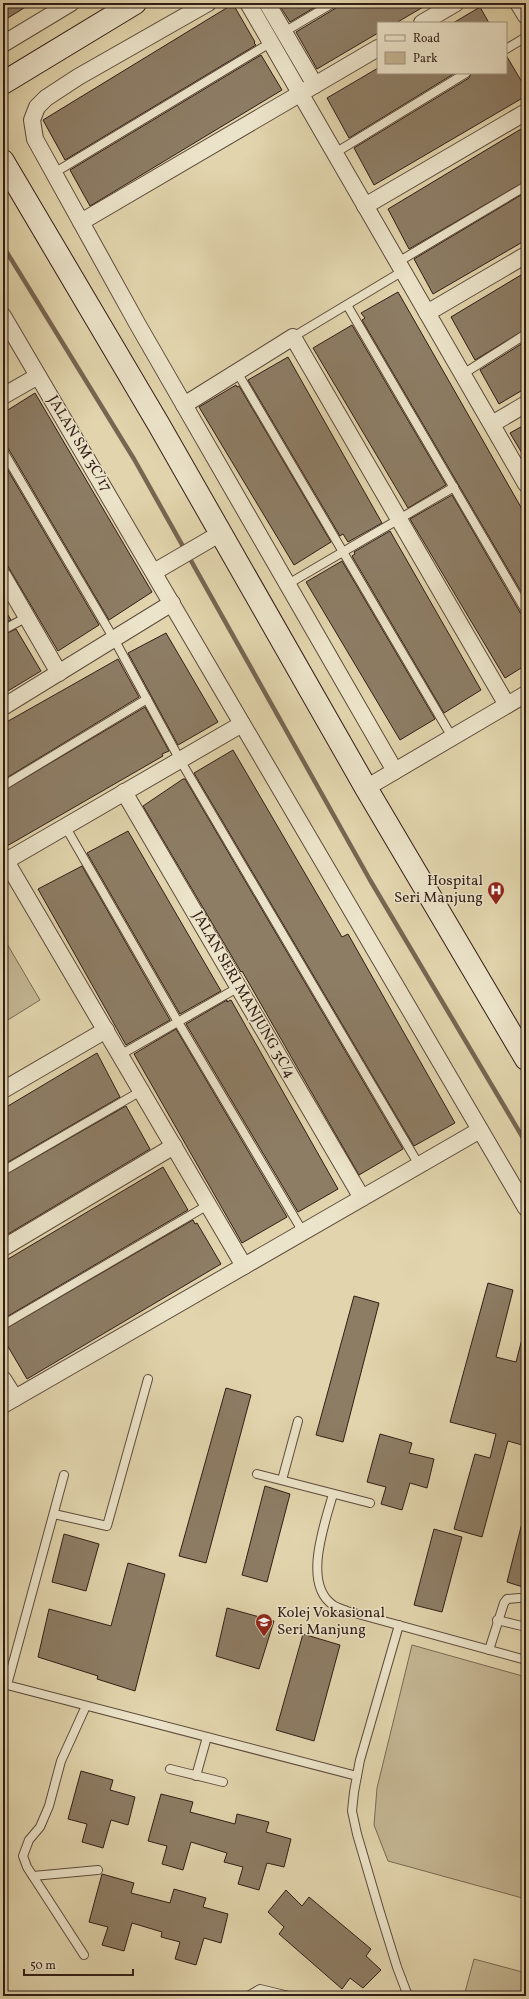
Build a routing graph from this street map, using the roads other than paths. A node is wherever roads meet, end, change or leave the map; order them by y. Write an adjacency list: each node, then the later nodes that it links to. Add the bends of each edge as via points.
1 (71, 3): 14 (street)
2 (208, 3): 24 (street, via 78,78 46,98 37,107 32,120 35,139)
3 (248, 3): 13 (street)
4 (267, 3): 11 (street)
5 (333, 3): 11 (lane)
6 (456, 3): 10 (street)
7 (518, 3): 9 (street)
8 (129, 5): 18 (street)
9 (526, 16)
10 (424, 22)
11 (284, 32): 19 (street)
12 (526, 37): 15 (lane)
13 (270, 43): 20 (street); 24 (lane)
14 (3, 44)
15 (507, 48)
16 (377, 49): 19 (street)
17 (464, 74): 22 (lane)
18 (3, 83)
19 (315, 85): 20 (street)
20 (300, 93): 22 (street); 27 (street)
21 (526, 112): 26 (street)
22 (334, 153): 26 (street)
23 (3, 161): 46 (street, via 159,425)
24 (54, 174): 27 (street)
25 (526, 186): 29 (lane)
26 (365, 206): 29 (street)
27 (81, 222): 40 (street)
28 (526, 255): 31 (street)
29 (400, 267): 30 (lane); 31 (street)
30 (347, 305): 34 (lane); 44 (lane)
31 (427, 313): 36 (street)
32 (3, 318): 37 (street, JALAN SM 3C/17)
33 (526, 334): 36 (lane)
34 (293, 337): 35 (street); 45 (street)
35 (237, 372): 40 (street); 47 (lane)
36 (463, 374): 41 (street)
37 (38, 376): 38 (street); 48 (street, JALAN SM 3C/17)
38 (3, 396)
39 (526, 404): 41 (street)
40 (184, 405): 50 (street)
41 (492, 424): 43 (street)
42 (3, 450): 55 (lane)
43 (526, 484)
44 (454, 487): 45 (lane); 52 (lane)
45 (399, 520): 47 (lane); 59 (street)
46 (212, 538): 48 (street); 66 (street)
47 (342, 551): 50 (lane); 62 (lane)
48 (154, 572): 51 (street, JALAN SM 3C/17)
49 (3, 576): 53 (street)
50 (288, 584): 64 (street)
51 (172, 603): 55 (street); 61 (street, JALAN SM 3C/17)
52 (526, 611)
53 (27, 617): 54 (lane); 56 (street)
54 (3, 630)
55 (114, 639): 56 (street); 58 (lane)
56 (59, 673): 60 (street)
57 (526, 694): 59 (street)
58 (147, 699): 63 (lane); 65 (lane)
59 (507, 705): 62 (street)
60 (3, 707)
61 (242, 724): 63 (street); 77 (street, JALAN SM 3C/17)
62 (452, 737): 64 (street)
63 (180, 760): 67 (street); 79 (lane)
64 (395, 771): 66 (street)
65 (3, 786)
66 (366, 788): 74 (street)
67 (124, 792): 68 (street); 70 (street, JALAN SERI MANJUNG 3C/4)
68 (65, 826): 69 (street); 71 (lane)
69 (4, 858): 72 (street)
70 (239, 988): 71 (lane); 81 (street, JALAN SERI MANJUNG 3C/4)
71 (178, 1022): 73 (lane); 84 (lane)
72 (106, 1030): 73 (street); 75 (street)
73 (120, 1056): 76 (street)
74 (526, 1059)
75 (3, 1090)
76 (141, 1091): 78 (street); 80 (lane)
77 (480, 1130): 79 (street); 83 (street, JALAN SM 3C/17)
78 (174, 1146): 82 (street); 85 (street)
79 (418, 1166): 81 (street)
80 (3, 1171)
81 (362, 1198): 84 (street)
82 (208, 1205): 86 (street); 87 (lane)
83 (526, 1208)
84 (303, 1232): 86 (street)
85 (3, 1248)
86 (244, 1266): 90 (street)
87 (3, 1325)
88 (3, 1379): 90 (street)
89 (148, 1379): 97 (lane, via 107,1526)
90 (9, 1401)
91 (298, 1421): 94 (lane)
92 (257, 1474): 94 (lane)
93 (64, 1475): 97 (lane)
94 (282, 1480): 95 (lane)
95 (333, 1494): 96 (lane); 100 (lane, via 316,1574 322,1593 333,1605)
96 (370, 1503)
97 (54, 1514): 104 (lane, via 7,1685)
98 (518, 1598): 99 (lane, via 507,1599)
99 (497, 1620): 101 (lane); 102 (lane)
100 (399, 1625): 102 (lane); 108 (lane)
101 (526, 1627)
102 (488, 1650): 103 (lane)
103 (526, 1660)
104 (86, 1706): 105 (lane); 111 (lane, via 62,1761 49,1806 40,1827 29,1840 22,1856)
105 (207, 1737): 107 (lane); 108 (lane)
106 (170, 1769): 107 (lane)
107 (196, 1776): 109 (lane)
108 (357, 1776): 115 (lane, via 352,1812 357,1834 397,1968)
109 (223, 1782)
110 (98, 1870): 111 (lane)
111 (33, 1876): 112 (lane)
112 (84, 1955)
113 (248, 1996): 114 (lane, via 260,1989)
114 (289, 1996)
115 (408, 1996)

